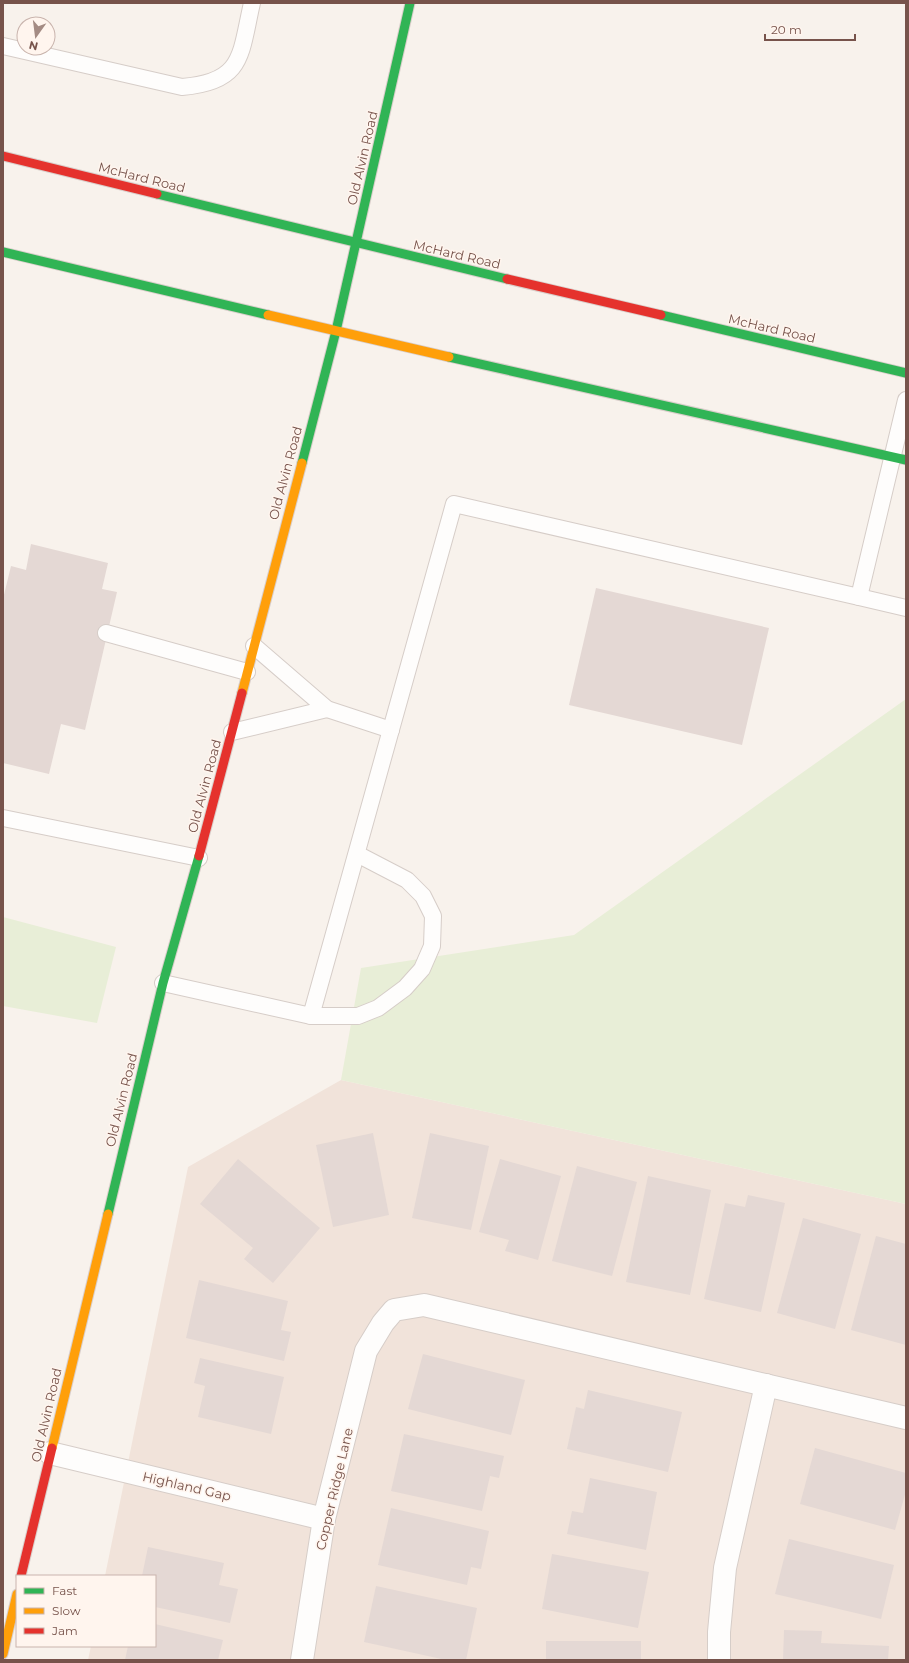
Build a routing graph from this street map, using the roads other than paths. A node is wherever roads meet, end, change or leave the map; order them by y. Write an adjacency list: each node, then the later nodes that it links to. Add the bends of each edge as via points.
1 (252, 3): 3 (lane, via 240,53 233,68 218,80 202,86 182,87)
2 (410, 3): 5 (main road, Old Alvin Road)
3 (3, 46)
4 (3, 156): 5 (main road, McHard Road)
5 (356, 243): 7 (main road, Old Alvin Road); 8 (main road, McHard Road)
6 (3, 252): 7 (main road)
7 (336, 331): 10 (main road); 14 (main road, Old Alvin Road)
8 (906, 373)
9 (906, 400): 10 (lane)
10 (900, 458): 11 (lane)
11 (859, 597): 12 (lane); 17 (lane, via 454,504)
12 (906, 608)
13 (106, 633): 15 (lane)
14 (254, 646): 15 (main road, Old Alvin Road); 16 (lane)
15 (248, 672): 18 (main road, Old Alvin Road)
16 (327, 709): 17 (lane); 18 (lane)
17 (391, 730): 20 (lane)
18 (232, 732): 21 (main road, Old Alvin Road)
19 (3, 818): 21 (lane)
20 (357, 854): 23 (lane); 23 (lane, via 407,880 423,896 433,916 432,946 422,969 405,988 378,1008 358,1016)
21 (199, 858): 22 (main road, Old Alvin Road)
22 (163, 983): 23 (lane); 26 (main road, Old Alvin Road)
23 (311, 1016)
24 (766, 1385): 25 (street, Copper Ridge Lane); 27 (street, Copper Ridge Lane, via 424,1305 394,1310 366,1351); 32 (street, via 725,1568)
25 (906, 1418)
26 (50, 1453): 27 (street, Highland Gap); 28 (main road, Old Alvin Road)
27 (324, 1519): 31 (street, Copper Ridge Lane)
28 (21, 1575)
29 (16, 1598): 30 (main road)
30 (3, 1654)
31 (302, 1660)
32 (719, 1660)

